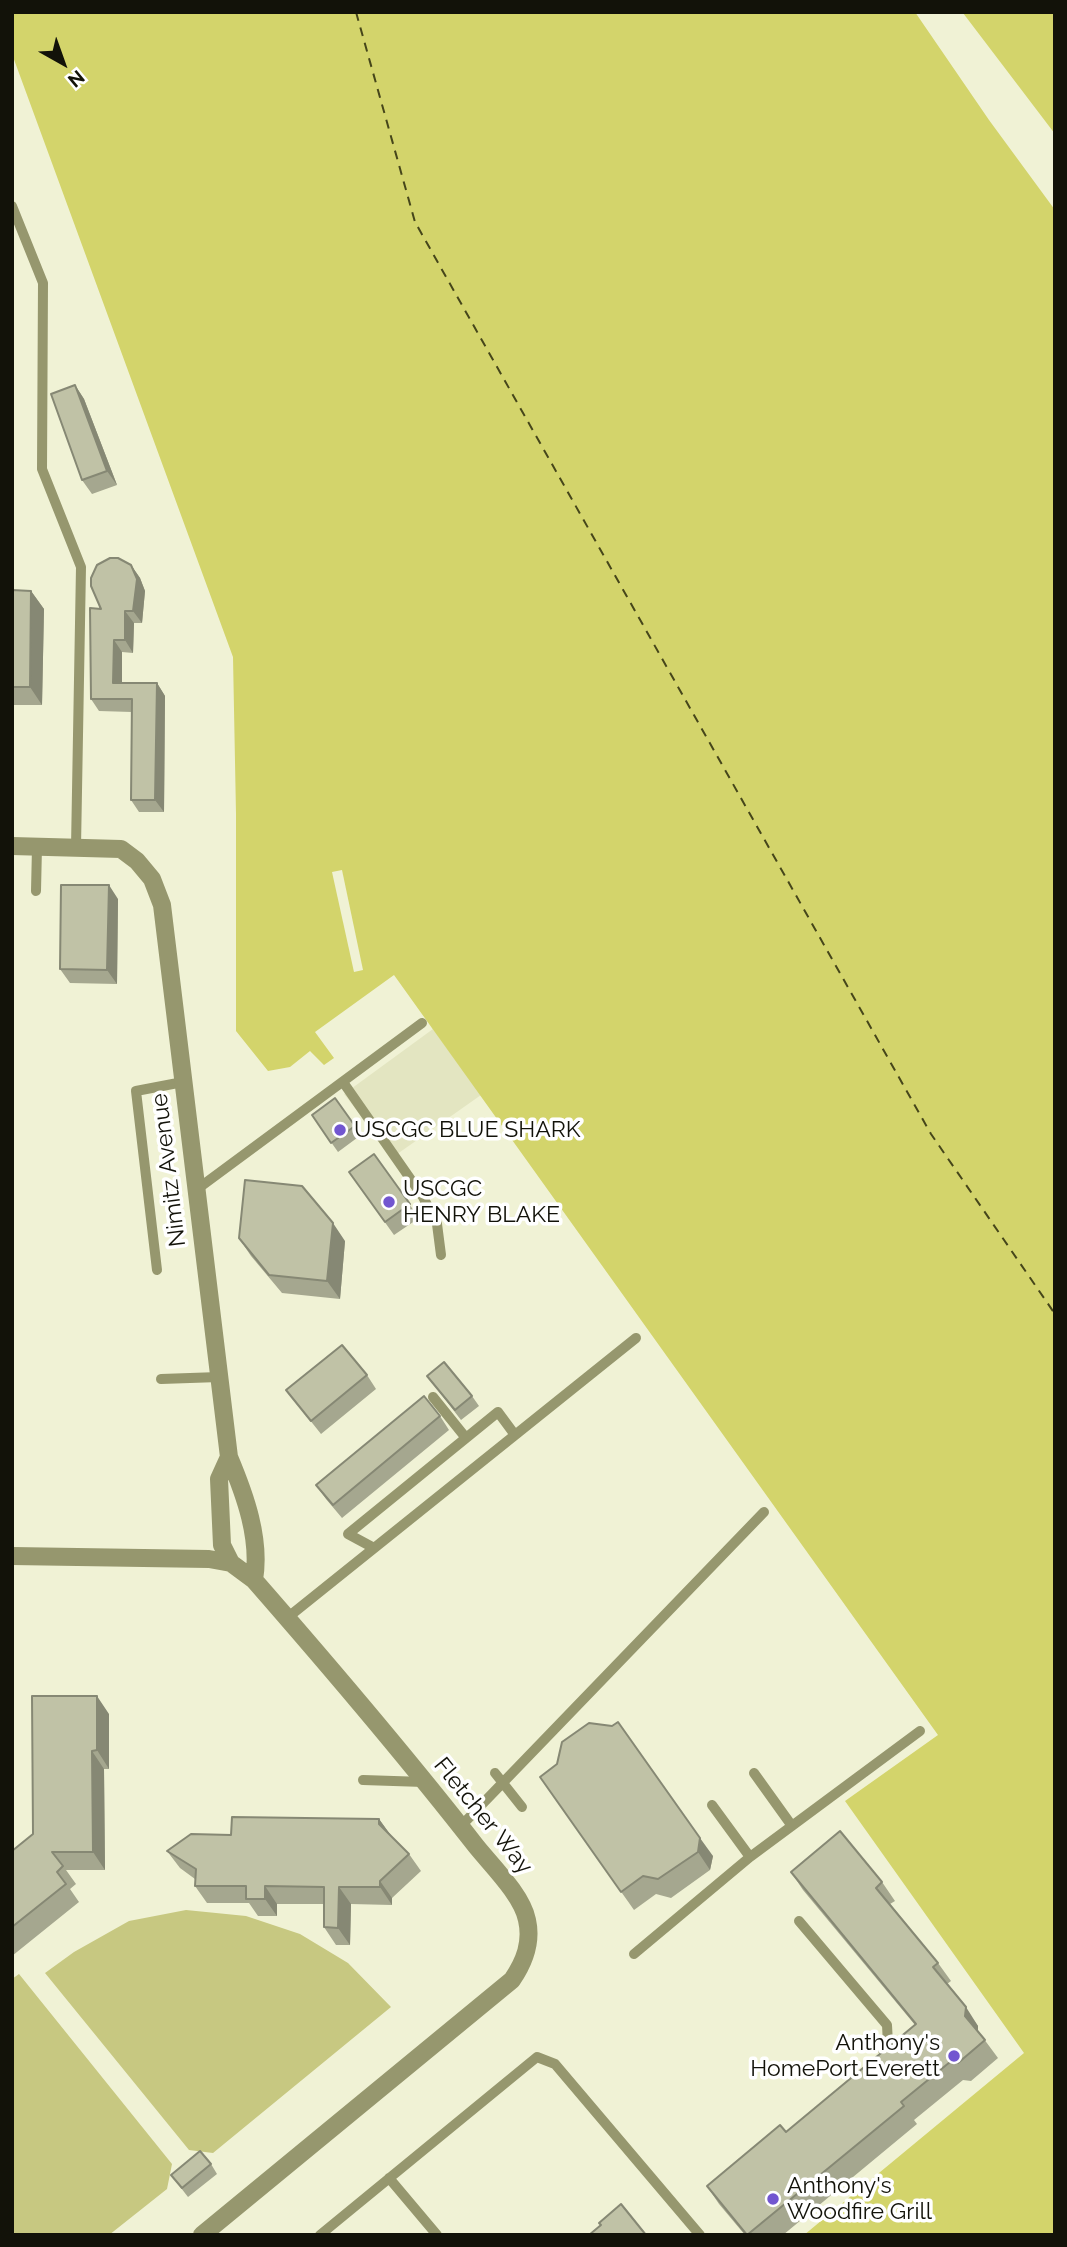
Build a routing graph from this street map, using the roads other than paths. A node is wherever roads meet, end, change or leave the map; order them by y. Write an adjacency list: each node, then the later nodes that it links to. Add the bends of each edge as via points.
1 (12, 206): 4 (lane, via 43,283 42,469 81,567)
2 (12, 846): 3 (street)
3 (37, 847): 4 (street); 5 (lane)
4 (76, 847): 7 (street, Nimitz Avenue, via 121,849 152,879 162,905)
5 (36, 891)
6 (422, 1023): 8 (lane)
7 (183, 1082): 9 (street, Nimitz Avenue); 11 (lane, via 136,1091)
8 (343, 1082): 9 (lane); 10 (lane, via 423,1197 437,1224)
9 (196, 1190): 13 (street, Nimitz Avenue)
10 (441, 1255)
11 (157, 1270)
12 (636, 1338): 16 (lane)
13 (219, 1377): 14 (lane); 18 (street, Nimitz Avenue)
14 (162, 1379)
15 (433, 1397): 17 (lane)
16 (515, 1435): 17 (lane, via 498,1412); 20 (lane)
17 (466, 1438): 20 (lane, via 348,1534)
18 (229, 1457): 22 (street, Nimitz Avenue, via 219,1479 222,1545); 23 (street, Nimitz Avenue, via 245,1494 257,1561)
19 (764, 1512): 27 (lane)
20 (374, 1548): 24 (lane)
21 (12, 1556): 22 (street, Fletcher Way, via 184,1557)
22 (231, 1563): 23 (street, Fletcher Way)
23 (254, 1580): 24 (street, Fletcher Way)
24 (286, 1618): 29 (street, Fletcher Way)
25 (920, 1731): 33 (lane)
26 (754, 1773): 33 (lane)
27 (499, 1777): 31 (lane); 32 (lane)
28 (363, 1780): 29 (lane)
29 (424, 1782): 32 (street, Fletcher Way)
30 (712, 1805): 34 (lane)
31 (522, 1807)
32 (460, 1826): 39 (street, Fletcher Way, via 516,1896 527,1919 529,1946 522,1965 512,1980)
33 (792, 1826): 34 (lane)
34 (750, 1857): 36 (lane)
35 (799, 1921): 37 (lane, via 887,2025 888,2044)
36 (634, 1954)
37 (883, 2050)
38 (389, 2178): 40 (lane); 41 (lane); 42 (lane, via 537,2057 555,2064)
39 (202, 2235)
40 (320, 2235)
41 (437, 2235)
42 (700, 2235)

